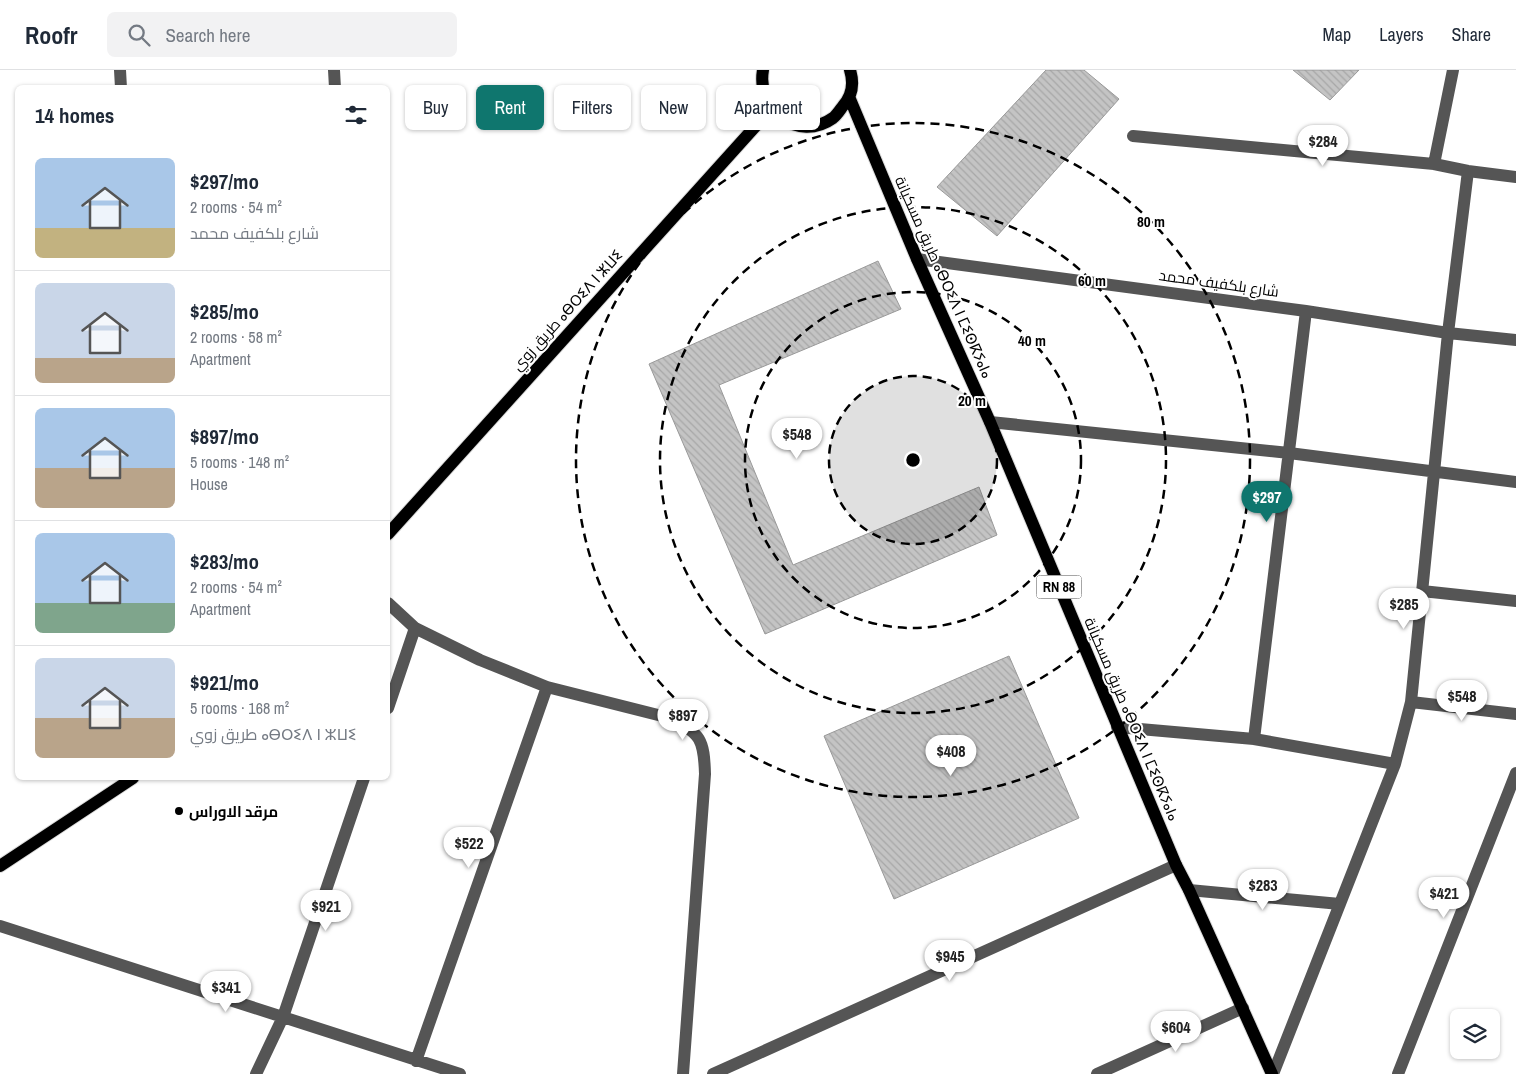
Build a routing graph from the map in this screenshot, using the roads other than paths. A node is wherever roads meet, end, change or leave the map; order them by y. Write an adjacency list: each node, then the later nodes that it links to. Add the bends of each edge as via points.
1 (120, 70): 6 (street)
2 (334, 70): 7 (street)
3 (763, 70): 8 (main road)
4 (850, 70): 9 (main road)
5 (1453, 70): 13 (street)
6 (121, 85)
7 (335, 85)
8 (763, 85)
9 (850, 98): 10 (main road, via 834,117); 16 (main road, طريق مسكيانة ⴰⴱⵔⵉⴷ ⵏ ⵎⵉⵙⴽⵢⴰⵏⴰ / RN 88)
10 (820, 124)
11 (751, 130): 24 (main road, طريق زوي ⴰⴱⵔⵉⴷ ⵏ ⵣⵡⵉ)
12 (1132, 136): 13 (street)
13 (1434, 164): 14 (street)
14 (1468, 171): 15 (street); 18 (street)
15 (1516, 177)
16 (917, 259): 17 (street, شارع بلكفيف محمد); 20 (main road, طريق مسكيانة ⴰⴱⵔⵉⴷ ⵏ ⵎⵉⵙⴽⵢⴰⵏⴰ / RN 88)
17 (1306, 311): 18 (street, شارع بلكفيف محمد); 21 (street)
18 (1448, 333): 19 (street, شارع بلكفيف محمد); 22 (street)
19 (1516, 340)
20 (990, 422): 21 (street); 33 (main road, طريق مسكيانة ⴰⴱⵔⵉⴷ ⵏ ⵎⵉⵙⴽⵢⴰⵏⴰ / RN 88)
21 (1289, 453): 22 (street); 34 (street)
22 (1434, 472): 23 (street); 25 (street)
23 (1516, 482)
24 (390, 532)
25 (1422, 591): 26 (street); 31 (street)
26 (1516, 601)
27 (390, 605): 28 (street)
28 (415, 628): 29 (street, via 480,660); 30 (street)
29 (547, 687): 46 (street); 49 (street, via 670,718 687,726 699,737 705,774)
30 (390, 702)
31 (1411, 702): 32 (street); 35 (street)
32 (1516, 714)
33 (1117, 727): 34 (street); 39 (main road, طريق مسكيانة ⴰⴱⵔⵉⴷ ⵏ ⵎⵉⵙⴽⵢⴰⵏⴰ / RN 88)
34 (1254, 739): 35 (street)
35 (1395, 764): 42 (street)
36 (1516, 773): 53 (street)
37 (130, 780): 40 (main road)
38 (363, 780): 45 (street)
39 (1176, 865): 41 (main road, طريق مسكيانة ⴰⴱⵔⵉⴷ ⵏ ⵎⵉⵙⴽⵢⴰⵏⴰ / RN 88); 50 (street)
40 (0, 866)
41 (1189, 890): 42 (street); 44 (main road, طريق مسكيانة ⴰⴱⵔⵉⴷ ⵏ ⵎⵉⵙⴽⵢⴰⵏⴰ / RN 88)
42 (1340, 904): 52 (street)
43 (0, 926): 45 (street)
44 (1243, 1008): 51 (street); 52 (main road, طريق مسكيانة ⴰⴱⵔⵉⴷ ⵏ ⵎⵉⵙⴽⵢⴰⵏⴰ / RN 88)
45 (283, 1017): 46 (street); 47 (street)
46 (416, 1061): 48 (street)
47 (256, 1074)
48 (460, 1074)
49 (683, 1074)
50 (713, 1074)
51 (1097, 1074)
52 (1272, 1074)
53 (1398, 1074)

